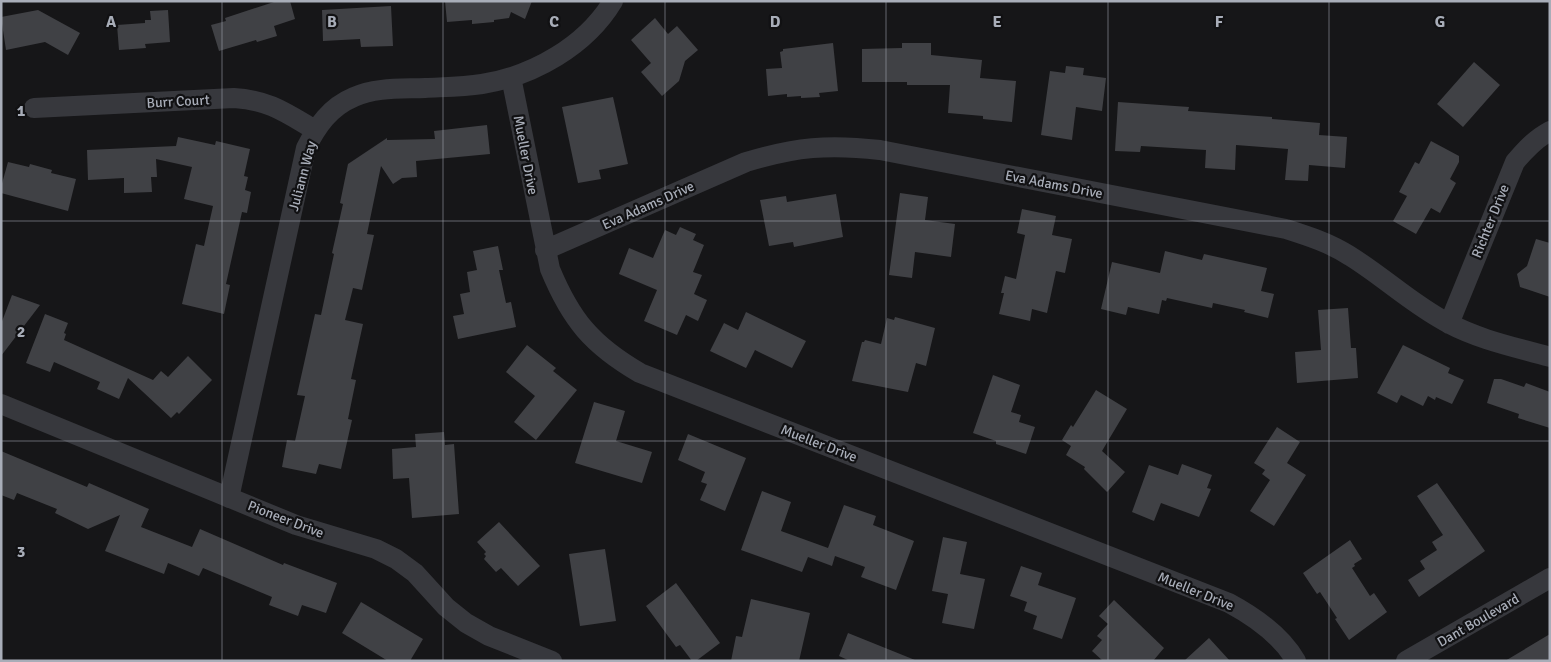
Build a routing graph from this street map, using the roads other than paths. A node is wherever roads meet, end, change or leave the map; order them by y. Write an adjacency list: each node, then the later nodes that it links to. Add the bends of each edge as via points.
1 (613, 1): 2 (street, Juliann Way, via 591,30 566,50)
2 (511, 77): 4 (street, Juliann Way, via 483,84 373,91 354,96 335,108); 6 (street, Mueller Drive)
3 (34, 108): 4 (street, Burr Court, via 252,99 272,105)
4 (315, 130): 10 (street, Juliann Way, via 306,148)
5 (1550, 131): 7 (street, Richter Drive, via 1527,148 1515,162)
6 (545, 250): 7 (street, Eva Adams Drive, via 746,162 812,147 848,146 1286,229 1348,254); 13 (street, Mueller Drive, via 560,294 576,319 596,343 640,373 1230,602 1275,634)
7 (1449, 324): 8 (street, Eva Adams Drive, via 1479,337)
8 (1550, 357)
9 (1, 404): 10 (street, Pioneer Drive)
10 (229, 498): 12 (street, Pioneer Drive, via 314,532 376,549 396,559 466,623 489,636)
11 (1550, 578): 14 (street, Dant Boulevard)
12 (552, 661)
13 (1296, 661)
14 (1406, 661)

